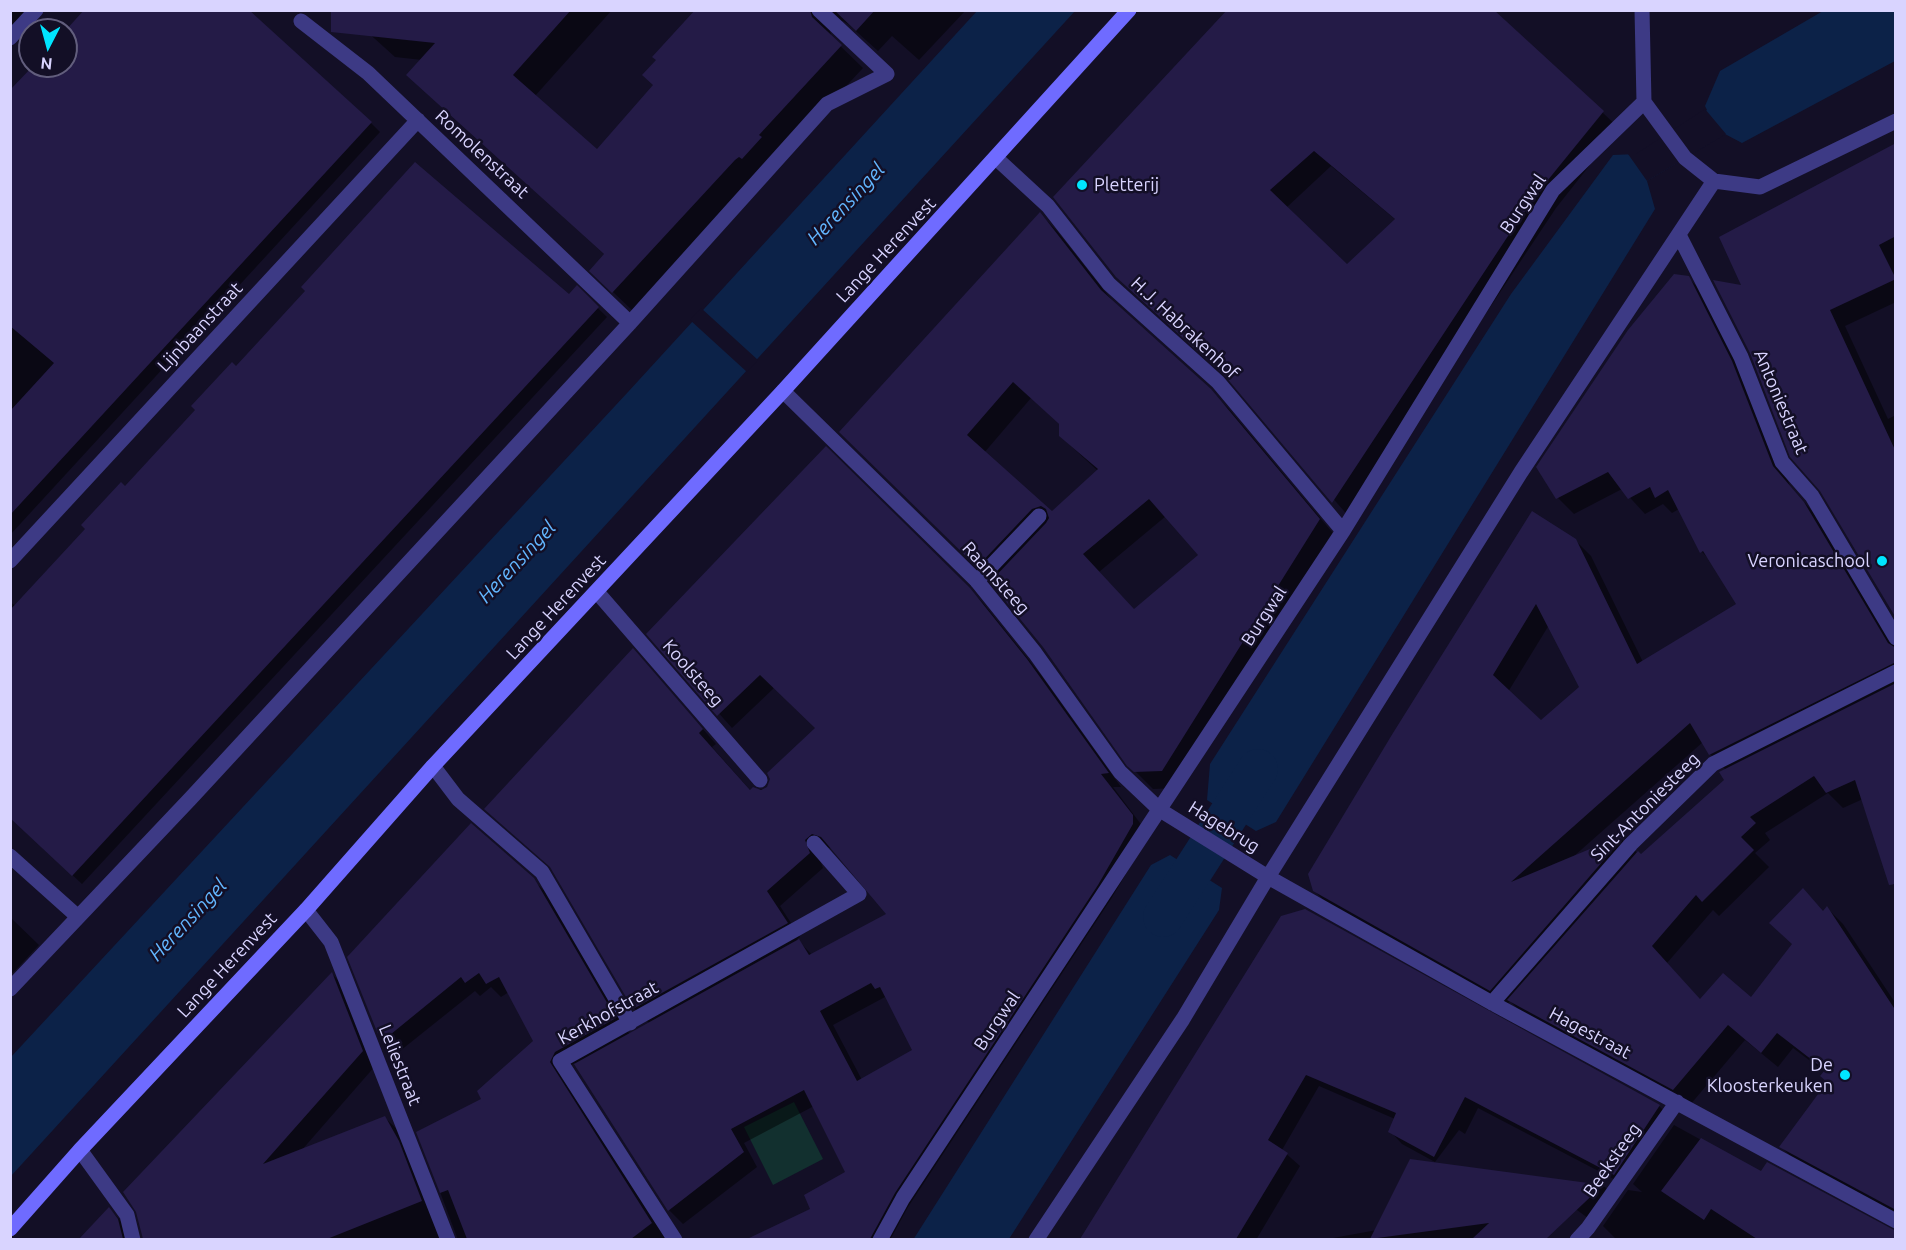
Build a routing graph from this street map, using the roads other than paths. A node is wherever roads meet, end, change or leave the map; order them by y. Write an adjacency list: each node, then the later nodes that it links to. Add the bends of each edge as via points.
1 (36, 10): 6 (street)
2 (819, 10): 13 (street, via 887,74 827,104)
3 (1129, 10): 10 (main road, Lange Herenvest)
4 (1642, 10): 7 (street)
5 (301, 21): 8 (street, Romolenstraat, via 368,73)
6 (10, 38)
7 (1644, 102): 11 (street, via 1685,158); 16 (street, Burgwal, via 1553,190)
8 (418, 120): 13 (street, Romolenstraat); 17 (street, Lijnbaanstraat)
9 (1896, 121): 11 (street, via 1760,187)
10 (996, 158): 14 (main road, Lange Herenvest); 16 (street, H.J. Habrakenhof, via 1048,206 1109,284 1218,382)
11 (1714, 182): 12 (street)
12 (1680, 237): 20 (street, Antoniestraat, via 1741,357 1782,462 1812,496); 27 (street, via 1521,472)
13 (630, 322): 29 (street, via 191,798)
14 (783, 391): 18 (street, Raamsteeg); 19 (main road, Lange Herenvest)
15 (1039, 516): 18 (street)
16 (1343, 531): 24 (street, Burgwal)
17 (10, 561)
18 (976, 581): 24 (street, Raamsteeg, via 1035,653 1120,772)
19 (597, 592): 22 (main road, Lange Herenvest); 23 (street, Koolsteeg)
20 (1896, 638)
21 (1896, 672): 31 (street, Sint-Antoniesteeg, via 1713,764 1631,844)
22 (433, 766): 28 (main road, Lange Herenvest); 32 (street, via 458,799 542,872)
23 (760, 780)
24 (1160, 810): 27 (street, Hagebrug); 40 (street, Burgwal, via 903,1198)
25 (814, 843): 32 (street, Kerkhofstraat, via 859,894)
26 (10, 856): 29 (street)
27 (1268, 877): 31 (street, Hagestraat); 41 (street, via 1183,1019)
28 (306, 910): 34 (main road, Lange Herenvest); 38 (street, Leliestraat, via 331,942)
29 (77, 916): 30 (street)
30 (10, 989)
31 (1492, 1003): 33 (street, Hagestraat)
32 (630, 1023): 39 (street, Kerkhofstraat, via 560,1061)
33 (1677, 1102): 35 (street, Hagestraat); 42 (street, Beeksteeg, via 1588,1228)
34 (80, 1150): 36 (main road, Lange Herenvest); 37 (street, via 127,1215)
35 (1896, 1221)
36 (10, 1229)
37 (134, 1239)
38 (448, 1239)
39 (675, 1239)
40 (880, 1239)
41 (1036, 1239)
42 (1576, 1239)

